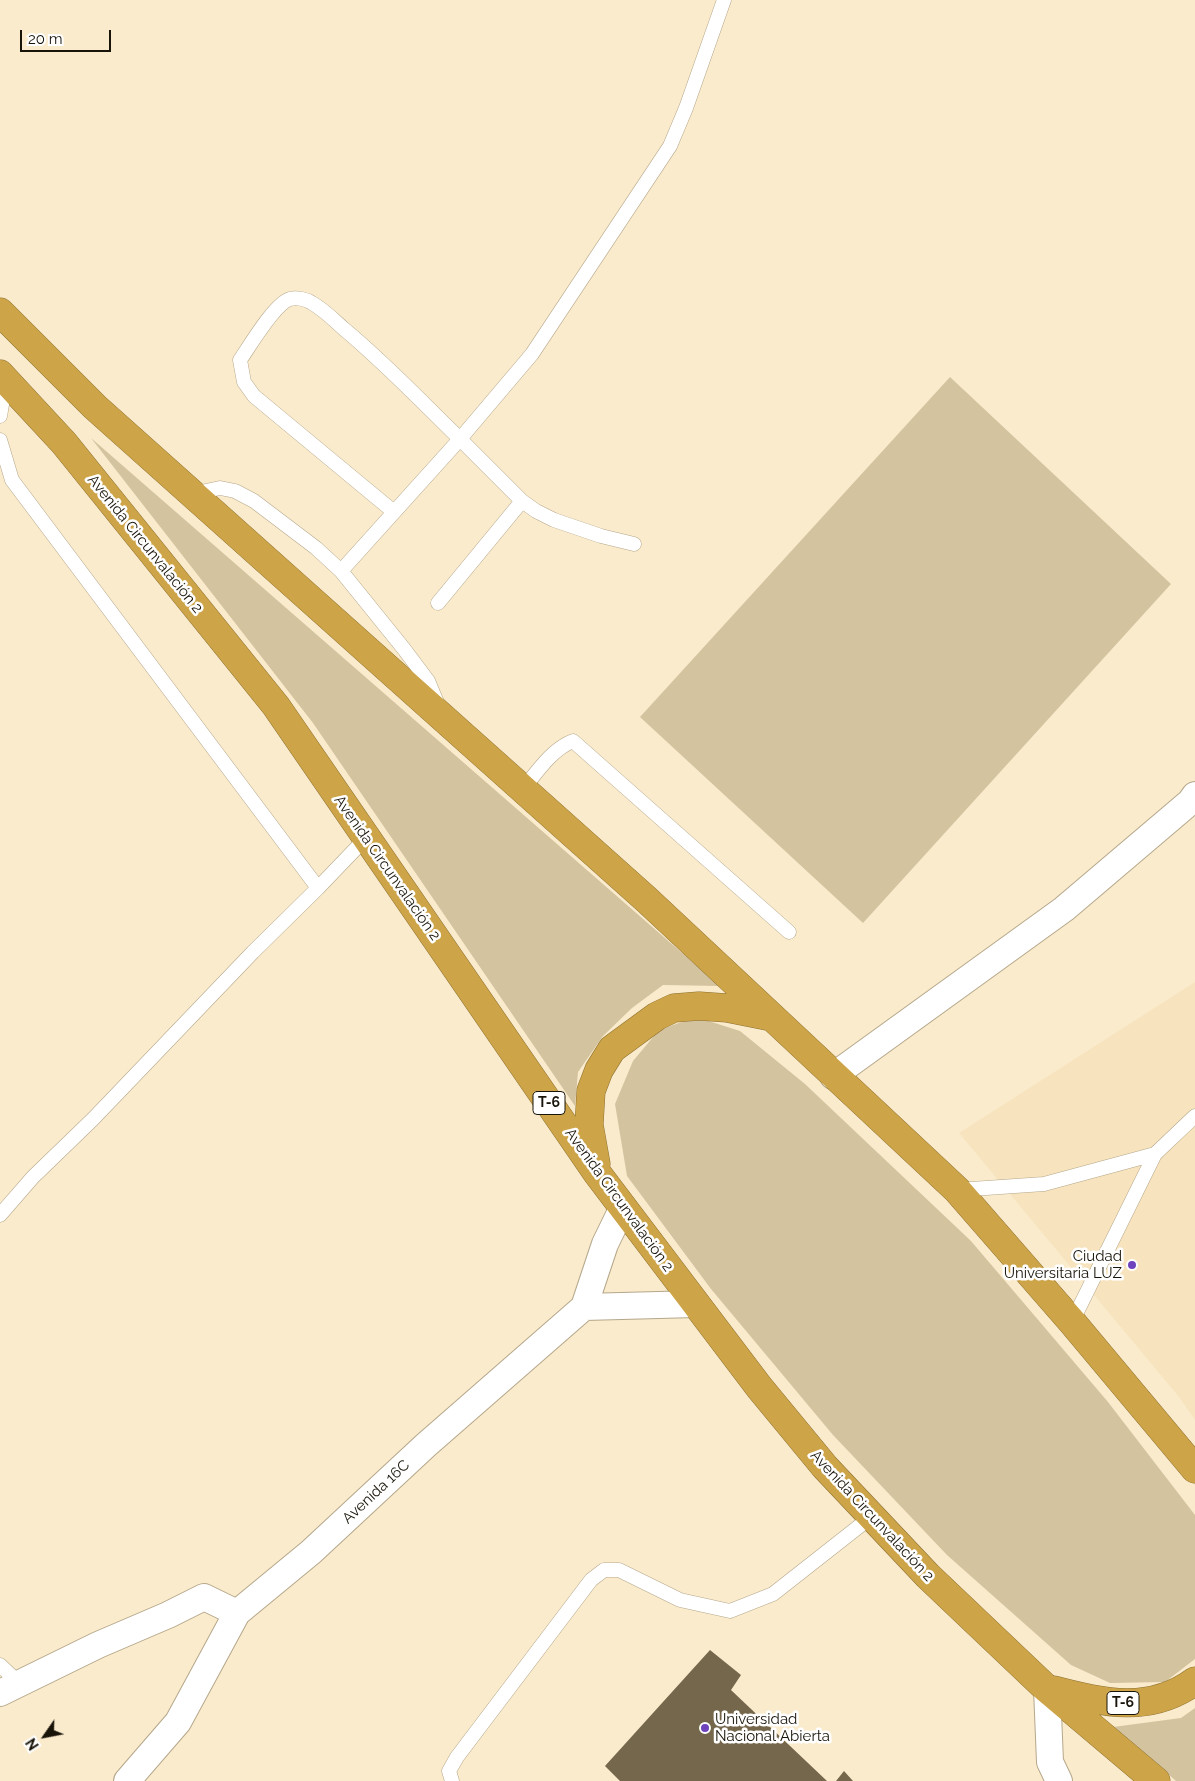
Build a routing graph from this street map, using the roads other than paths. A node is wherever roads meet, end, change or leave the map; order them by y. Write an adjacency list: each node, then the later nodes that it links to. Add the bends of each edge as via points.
1 (724, 0): 5 (lane, via 670,146 532,354)
2 (0, 312): 7 (highway, via 95,408)
3 (3, 377): 4 (lane); 16 (highway, Avenida Circunvalación 2 / T-6, via 64,443 276,706)
4 (0, 416)
5 (460, 439): 8 (lane); 9 (lane); 9 (lane, via 360,342 311,302 290,299 275,310 240,360 244,382 254,396)
6 (0, 440): 17 (lane, via 12,480)
7 (192, 494): 11 (lane, via 220,488 235,491 266,510); 13 (highway)
8 (522, 501): 10 (lane, via 554,520); 12 (lane)
9 (394, 512): 11 (lane)
10 (634, 544)
11 (341, 571): 13 (lane, via 428,681)
12 (438, 604)
13 (444, 719): 14 (highway)
14 (522, 788): 18 (lane, via 547,761 573,741); 19 (highway)
15 (1195, 795): 20 (street, via 1064,909)
16 (366, 838): 17 (lane); 23 (highway, Avenida Circunvalación 2 / T-6)
17 (318, 888): 26 (lane, via 99,1114 33,1177)
18 (789, 932)
19 (772, 1017): 20 (highway); 23 (highway, T-6, via 727,1008 674,1008 657,1016 612,1049 591,1092 589,1125)
20 (833, 1076): 24 (highway)
21 (1195, 1116): 22 (lane)
22 (1155, 1154): 24 (lane, via 1044,1184); 29 (lane)
23 (597, 1173): 25 (highway, Avenida Circunvalación 2 / T-6)
24 (957, 1190): 29 (highway)
25 (623, 1207): 27 (highway, Avenida Circunvalación 2 / T-6); 28 (street, Avenida 16C)
26 (0, 1215)
27 (696, 1304): 28 (street); 31 (highway, Avenida Circunvalación 2 / T-6, via 759,1388 824,1467)
28 (584, 1307): 32 (street, Avenida 16C, via 426,1445 311,1552)
29 (1072, 1322): 30 (highway)
30 (1195, 1469)
31 (871, 1517): 36 (highway, Avenida Circunvalación 2 / T-6); 38 (lane, via 773,1594 730,1611 680,1600 619,1570 604,1570 592,1580 457,1757 449,1771)
32 (237, 1613): 35 (street, via 204,1597); 37 (street, Avenida 16C, via 178,1722)
33 (0, 1664): 35 (lane)
34 (1195, 1681): 36 (highway, T-6, via 1161,1699 1138,1703 1109,1702)
35 (10, 1689)
36 (1047, 1689): 39 (street, via 1050,1762); 40 (highway, Avenida Circunvalación 2 / T-6)
37 (127, 1781)
38 (452, 1781)
39 (1059, 1781)
40 (1156, 1781)

